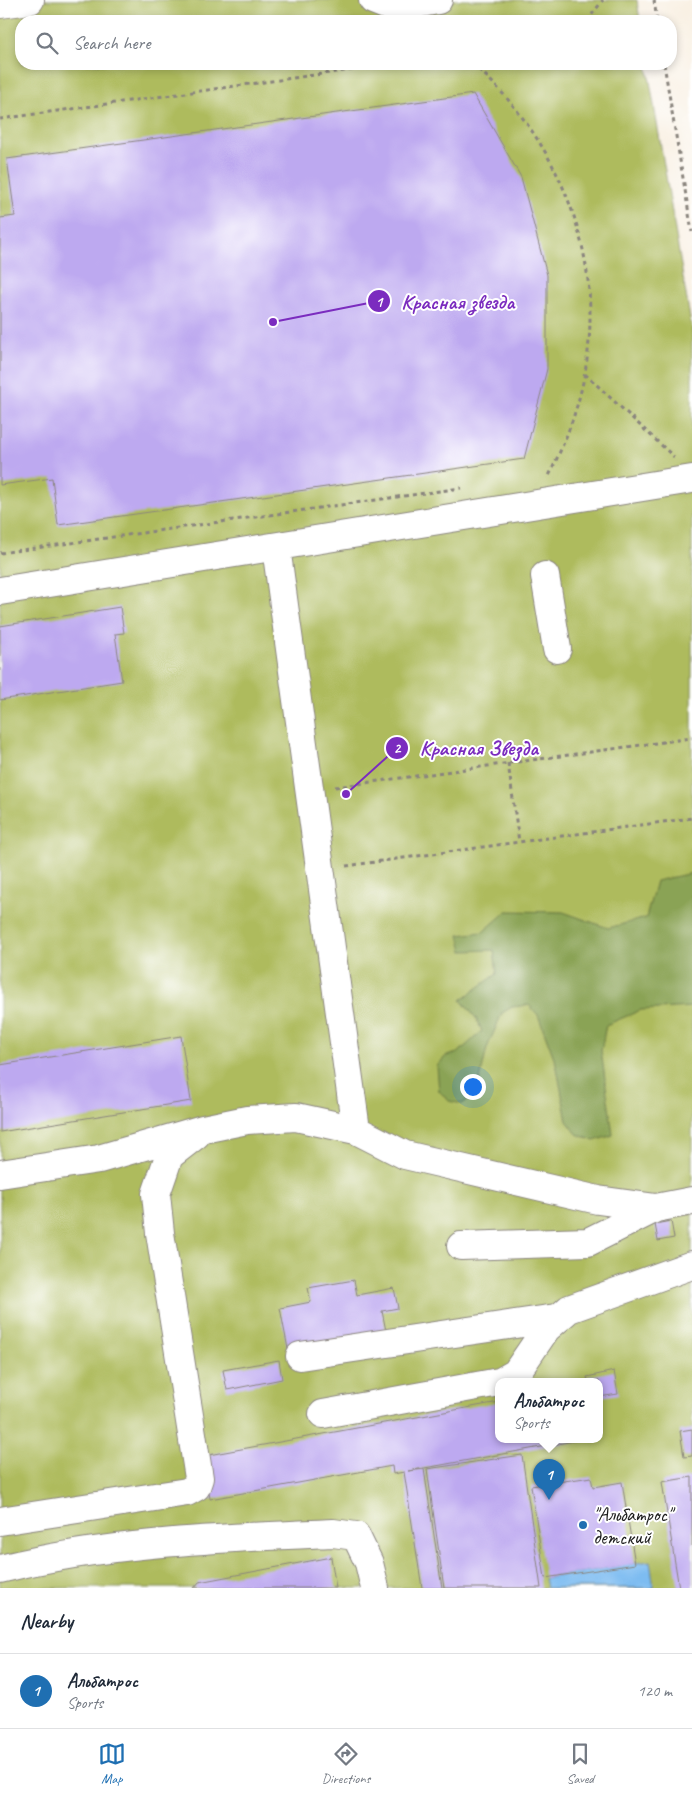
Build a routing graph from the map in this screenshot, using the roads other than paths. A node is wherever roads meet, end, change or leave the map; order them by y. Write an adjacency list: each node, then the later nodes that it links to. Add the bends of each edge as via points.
1 (30, 0): 4 (lane)
2 (373, 0): 3 (lane, via 393,8)
3 (438, 0)
4 (0, 4)
5 (692, 479): 6 (lane)
6 (276, 547): 8 (lane); 11 (lane)
7 (545, 576): 9 (lane)
8 (0, 592)
9 (558, 649)
10 (203, 1129): 11 (lane, via 247,1120 296,1117); 12 (lane, via 99,1159); 22 (lane, via 169,1156 156,1194 199,1478 196,1487 187,1492)
11 (356, 1130): 14 (lane, via 405,1155 598,1200)
12 (0, 1174)
13 (692, 1201): 14 (lane)
14 (656, 1208): 15 (lane, via 588,1242)
15 (461, 1246)
16 (692, 1265): 17 (lane, via 569,1310)
17 (556, 1318): 18 (lane); 19 (lane, via 516,1373)
18 (300, 1356)
19 (507, 1378)
20 (495, 1383): 21 (lane)
21 (323, 1414)
22 (0, 1521)
23 (0, 1570): 24 (lane, via 108,1548 333,1533 356,1536 369,1563)
24 (375, 1588)

